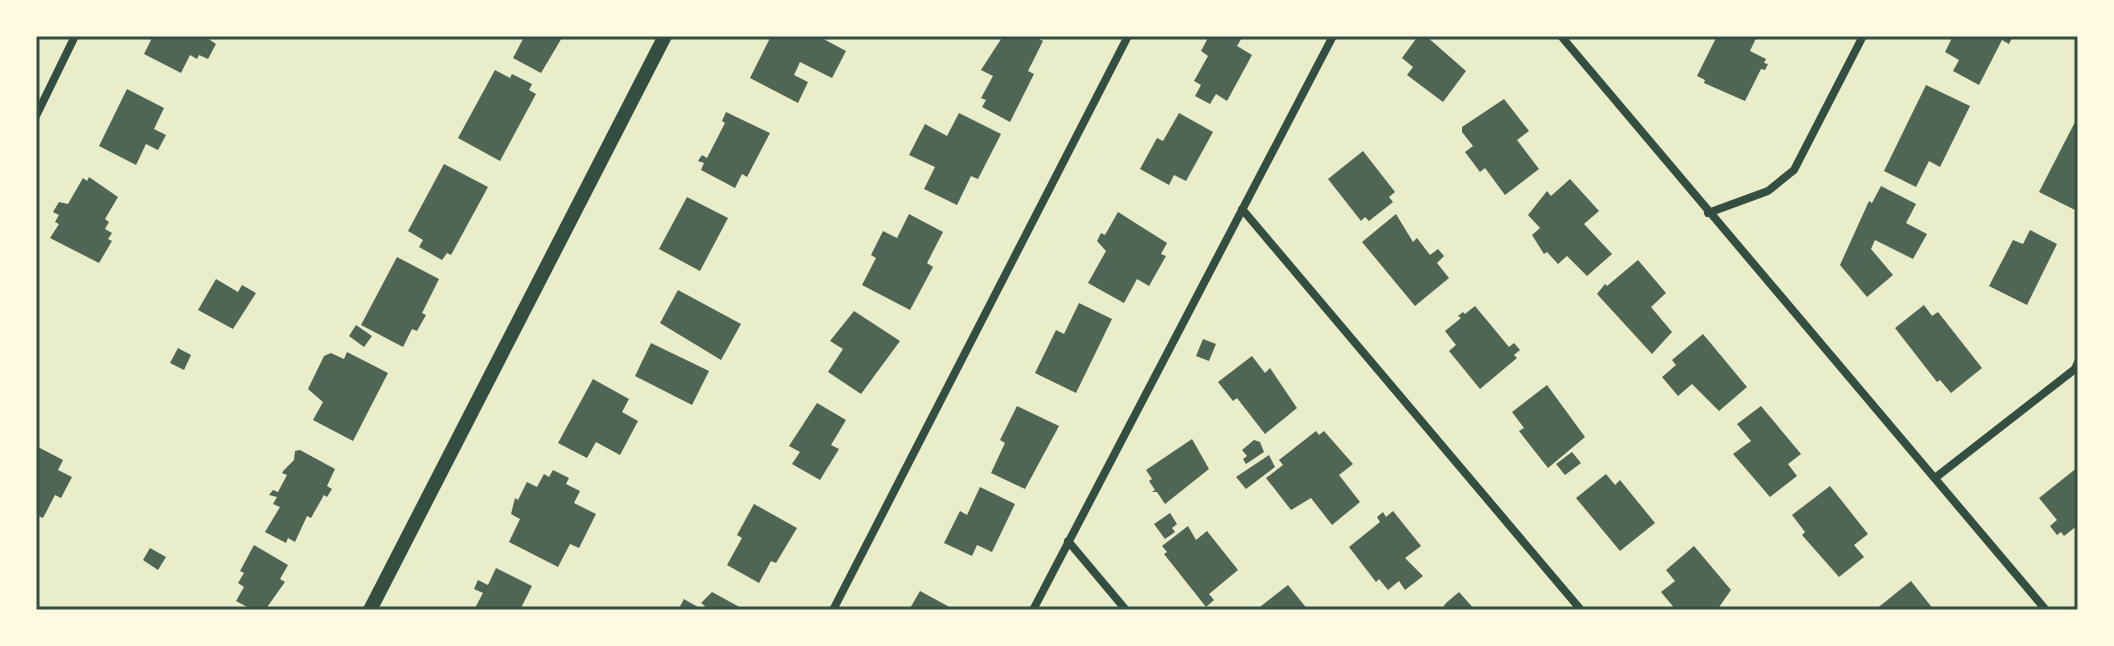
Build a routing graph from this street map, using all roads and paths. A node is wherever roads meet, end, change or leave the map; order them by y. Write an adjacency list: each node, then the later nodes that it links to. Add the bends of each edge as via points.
1 (75, 36): 7 (street)
2 (665, 36): 13 (street)
3 (1128, 36): 14 (street)
4 (1333, 36): 8 (street)
5 (1561, 36): 9 (street)
6 (1863, 36): 9 (street, via 1794,170 1768,191)
7 (36, 116)
8 (1242, 209): 12 (street); 17 (street)
9 (1708, 213): 11 (street)
10 (2078, 362): 11 (street)
11 (1935, 478): 18 (street)
12 (1068, 541): 15 (street); 16 (street)
13 (370, 610)
14 (833, 610)
15 (1033, 610)
16 (1126, 610)
17 (1581, 610)
18 (2046, 610)

